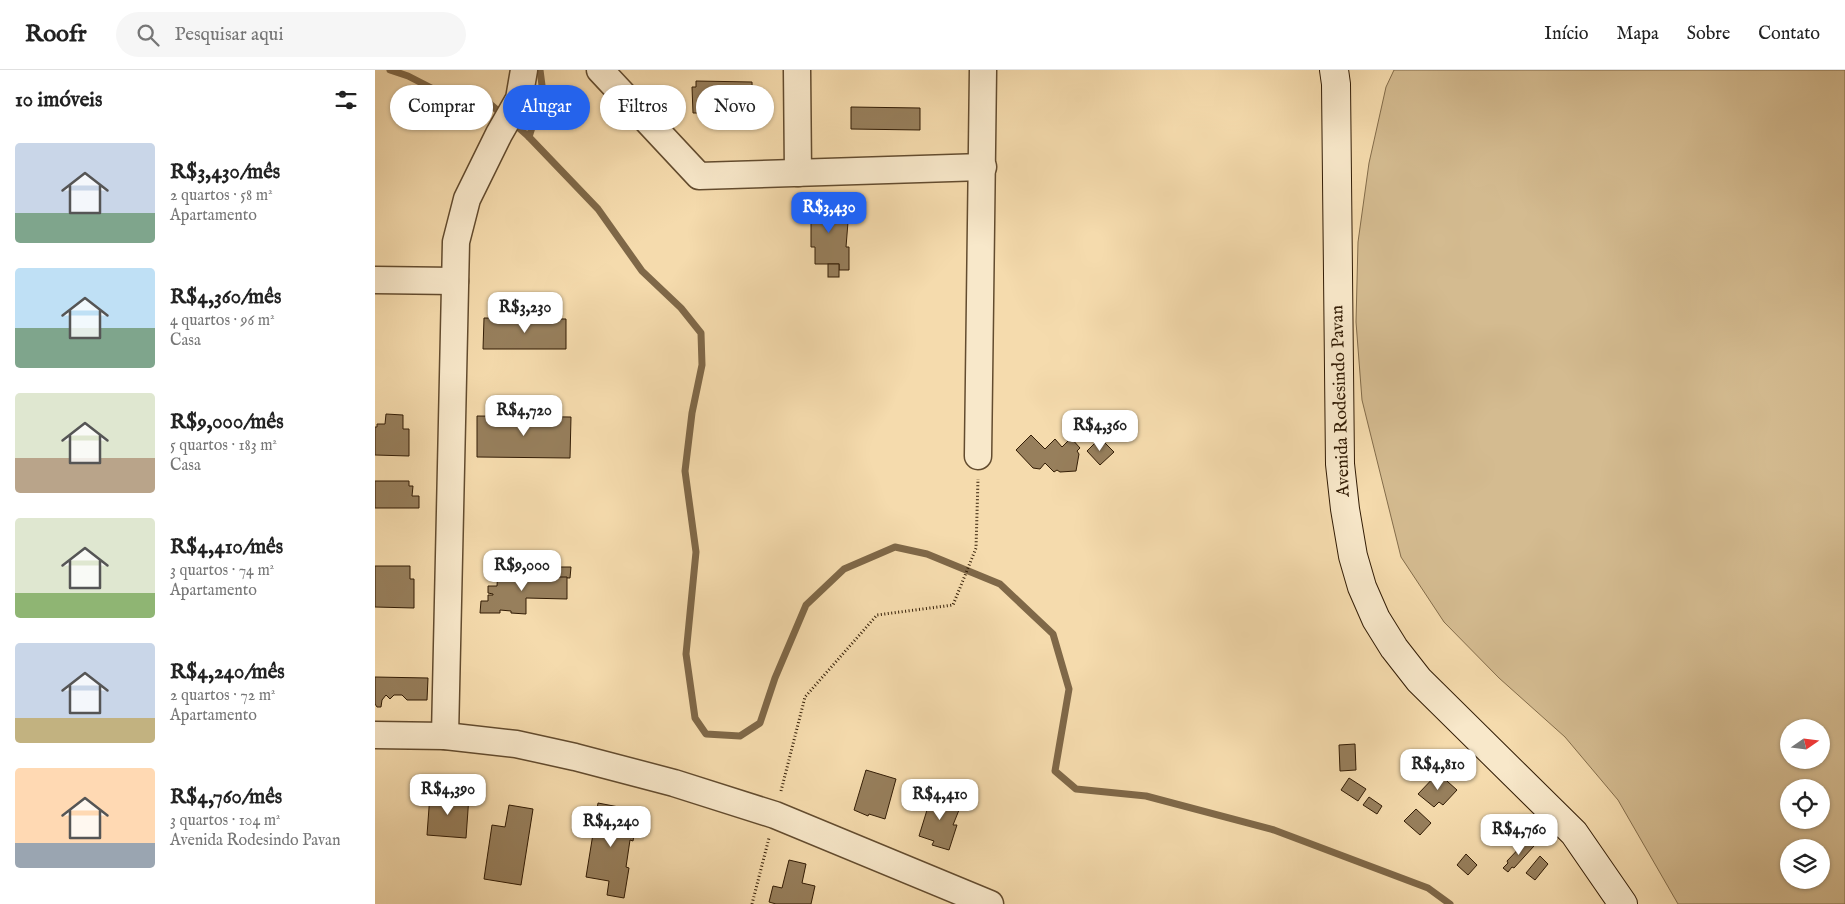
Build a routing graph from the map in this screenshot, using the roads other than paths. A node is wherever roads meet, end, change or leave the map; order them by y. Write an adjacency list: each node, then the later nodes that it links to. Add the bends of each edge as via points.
1 (524, 70): 9 (street, via 519,99 467,199 456,242)
2 (600, 70): 7 (street, via 699,176)
3 (797, 70): 7 (street)
4 (983, 70): 6 (street)
5 (1334, 70): 14 (main road, Avenida Rodesindo Pavan, via 1340,464 1353,556 1362,587 1376,619 1419,680 1574,833)
6 (983, 167): 7 (street); 10 (street)
7 (798, 173)
8 (375, 280): 9 (street)
9 (455, 281): 12 (street)
10 (979, 456)
11 (375, 736): 12 (street)
12 (445, 736): 13 (street, via 516,744 674,782 775,815)
13 (991, 904)
14 (1623, 904)

